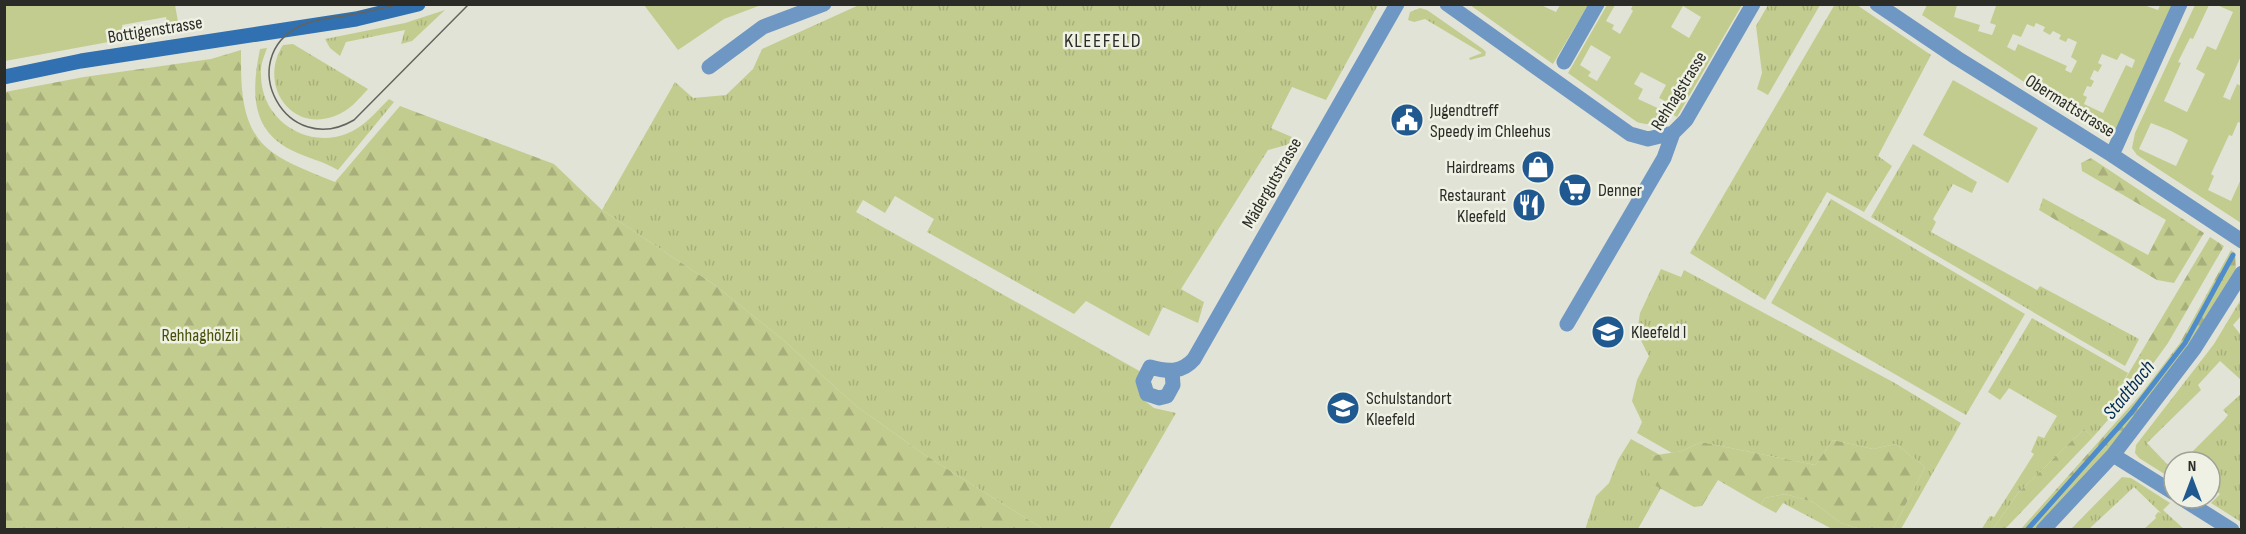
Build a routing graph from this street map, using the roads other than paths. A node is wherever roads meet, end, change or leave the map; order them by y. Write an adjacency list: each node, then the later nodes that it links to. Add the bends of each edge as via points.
1 (418, 4): 11 (street, Bottigenstrasse, via 356,19 81,61)
2 (824, 4): 10 (street, via 763,27)
3 (1397, 4): 17 (street, Mädergutstrasse, via 1194,359 1184,368)
4 (1447, 4): 12 (street, via 1630,134 1648,139)
5 (1598, 4): 9 (street)
6 (1753, 4): 12 (street, Rehhagstrasse, via 1686,120)
7 (1877, 4): 13 (street, Obermattstrasse)
8 (2180, 4): 13 (street)
9 (1564, 62)
10 (710, 67)
11 (4, 77)
12 (1673, 134): 16 (street, Rehhagstrasse, via 1664,158)
13 (2112, 155): 14 (street, Obermattstrasse)
14 (2241, 241)
15 (2241, 273): 18 (street, via 2194,349)
16 (1567, 324)
17 (1172, 371)
18 (2114, 455): 19 (street); 21 (street)
19 (2162, 485)
20 (2200, 510): 22 (street)
21 (2043, 530)
22 (2232, 530)

